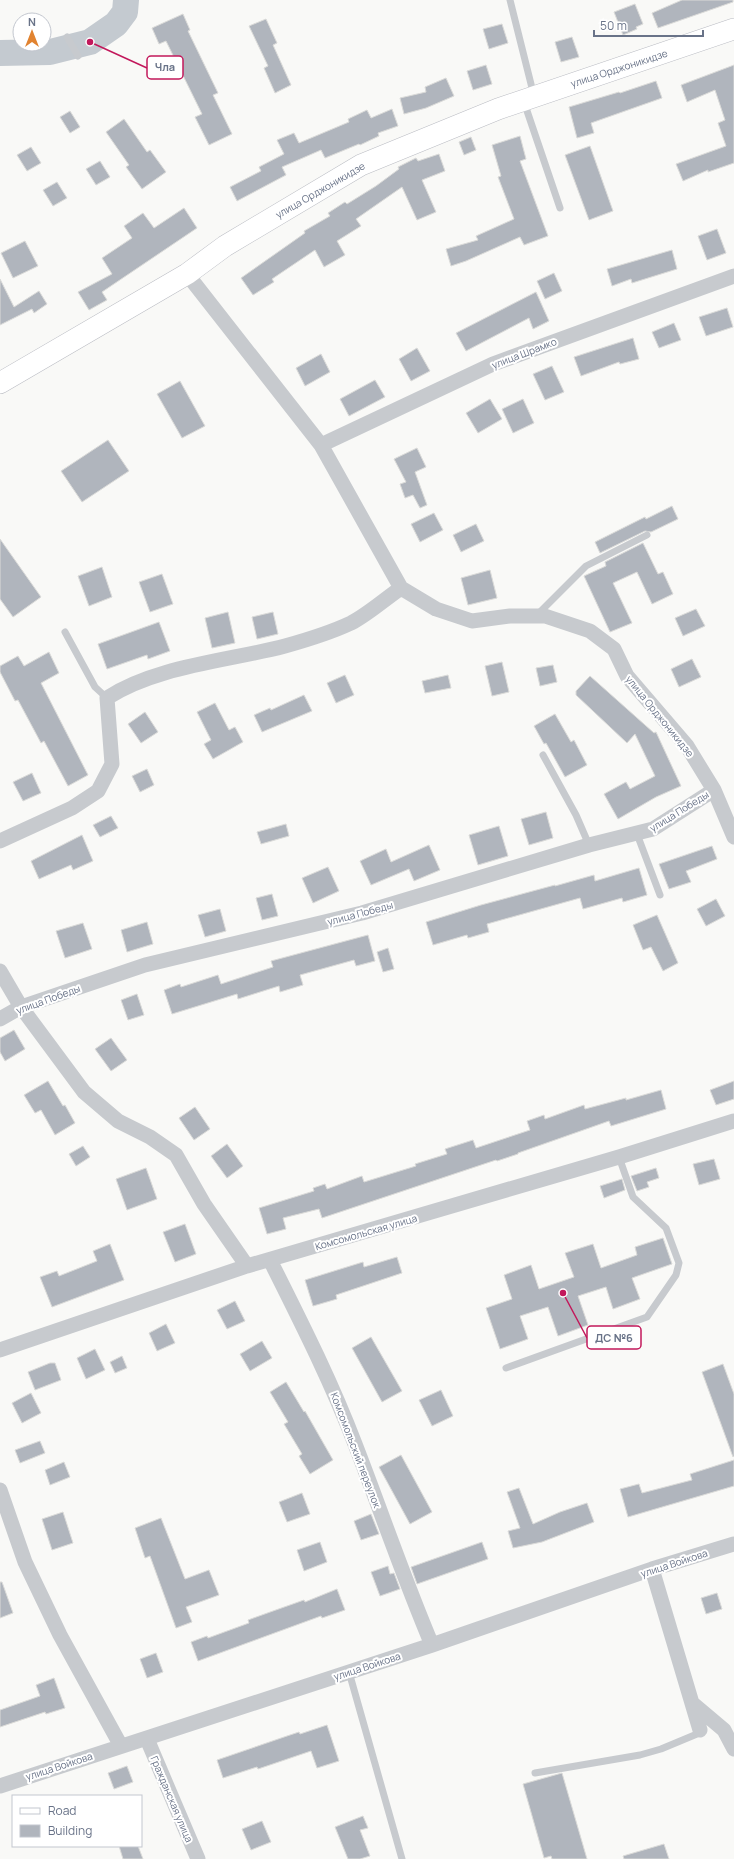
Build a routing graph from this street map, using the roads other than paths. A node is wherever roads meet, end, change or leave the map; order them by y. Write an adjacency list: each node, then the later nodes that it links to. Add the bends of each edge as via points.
1 (510, 0): 5 (lane)
2 (734, 29): 5 (street, улица Орджоникидзе)
3 (67, 37): 4 (lane)
4 (78, 56)
5 (529, 98): 6 (lane); 7 (street, улица Орджоникидзе, via 360,165 225,246)
6 (560, 208)
7 (187, 274): 9 (street, улица Орджоникидзе); 10 (street)
8 (734, 276): 10 (street, улица Шрамко, via 493,364)
9 (0, 383)
10 (321, 445): 12 (street)
11 (647, 534): 13 (lane, via 586,566)
12 (401, 588): 13 (street, улица Орджоникидзе, via 436,609 472,621 510,616); 15 (street, via 352,622 286,646 188,667 134,683)
13 (536, 616): 17 (street, улица Орджоникидзе, via 545,616 590,632 614,649 627,676 687,746)
14 (65, 632): 15 (lane, via 95,687)
15 (107, 698): 20 (street, via 112,764 98,791 72,808)
16 (543, 754): 21 (lane)
17 (714, 790): 18 (street, улица Победы, via 653,829); 19 (street, улица Орджоникидзе)
18 (637, 834): 21 (street, улица Победы); 22 (lane)
19 (734, 837)
20 (0, 842)
21 (589, 845): 24 (street, улица Победы, via 362,913 145,965)
22 (660, 895)
23 (0, 971): 24 (street)
24 (21, 1007): 25 (street, улица Победы); 29 (street, via 84,1092 118,1121 150,1137 176,1155 204,1204)
25 (0, 1019)
26 (734, 1121): 27 (street, Комсомольская улица)
27 (619, 1157): 28 (street, Комсомольская улица); 31 (lane, via 633,1197 666,1228 679,1263 676,1275 647,1317)
28 (270, 1260): 29 (street, Комсомольская улица); 35 (street, Комсомольский переулок, via 355,1443 410,1594)
29 (247, 1266): 30 (street, Комсомольская улица)
30 (0, 1350)
31 (506, 1368)
32 (0, 1490): 40 (street, via 25,1562 60,1635)
33 (734, 1544): 34 (street, улица Войкова)
34 (652, 1569): 35 (street, улица Войкова); 37 (street)
35 (432, 1645): 36 (street, улица Войкова)
36 (349, 1672): 39 (street, улица Войкова); 45 (lane)
37 (692, 1703): 38 (street); 41 (street, via 724,1730)
38 (700, 1730): 42 (lane, via 697,1734 661,1749 640,1755)
39 (147, 1739): 40 (street, улица Войкова); 44 (street, Гражданская улица)
40 (121, 1746): 43 (street, улица Войкова)
41 (734, 1749)
42 (535, 1773)
43 (0, 1786)
44 (198, 1859)
45 (402, 1859)

